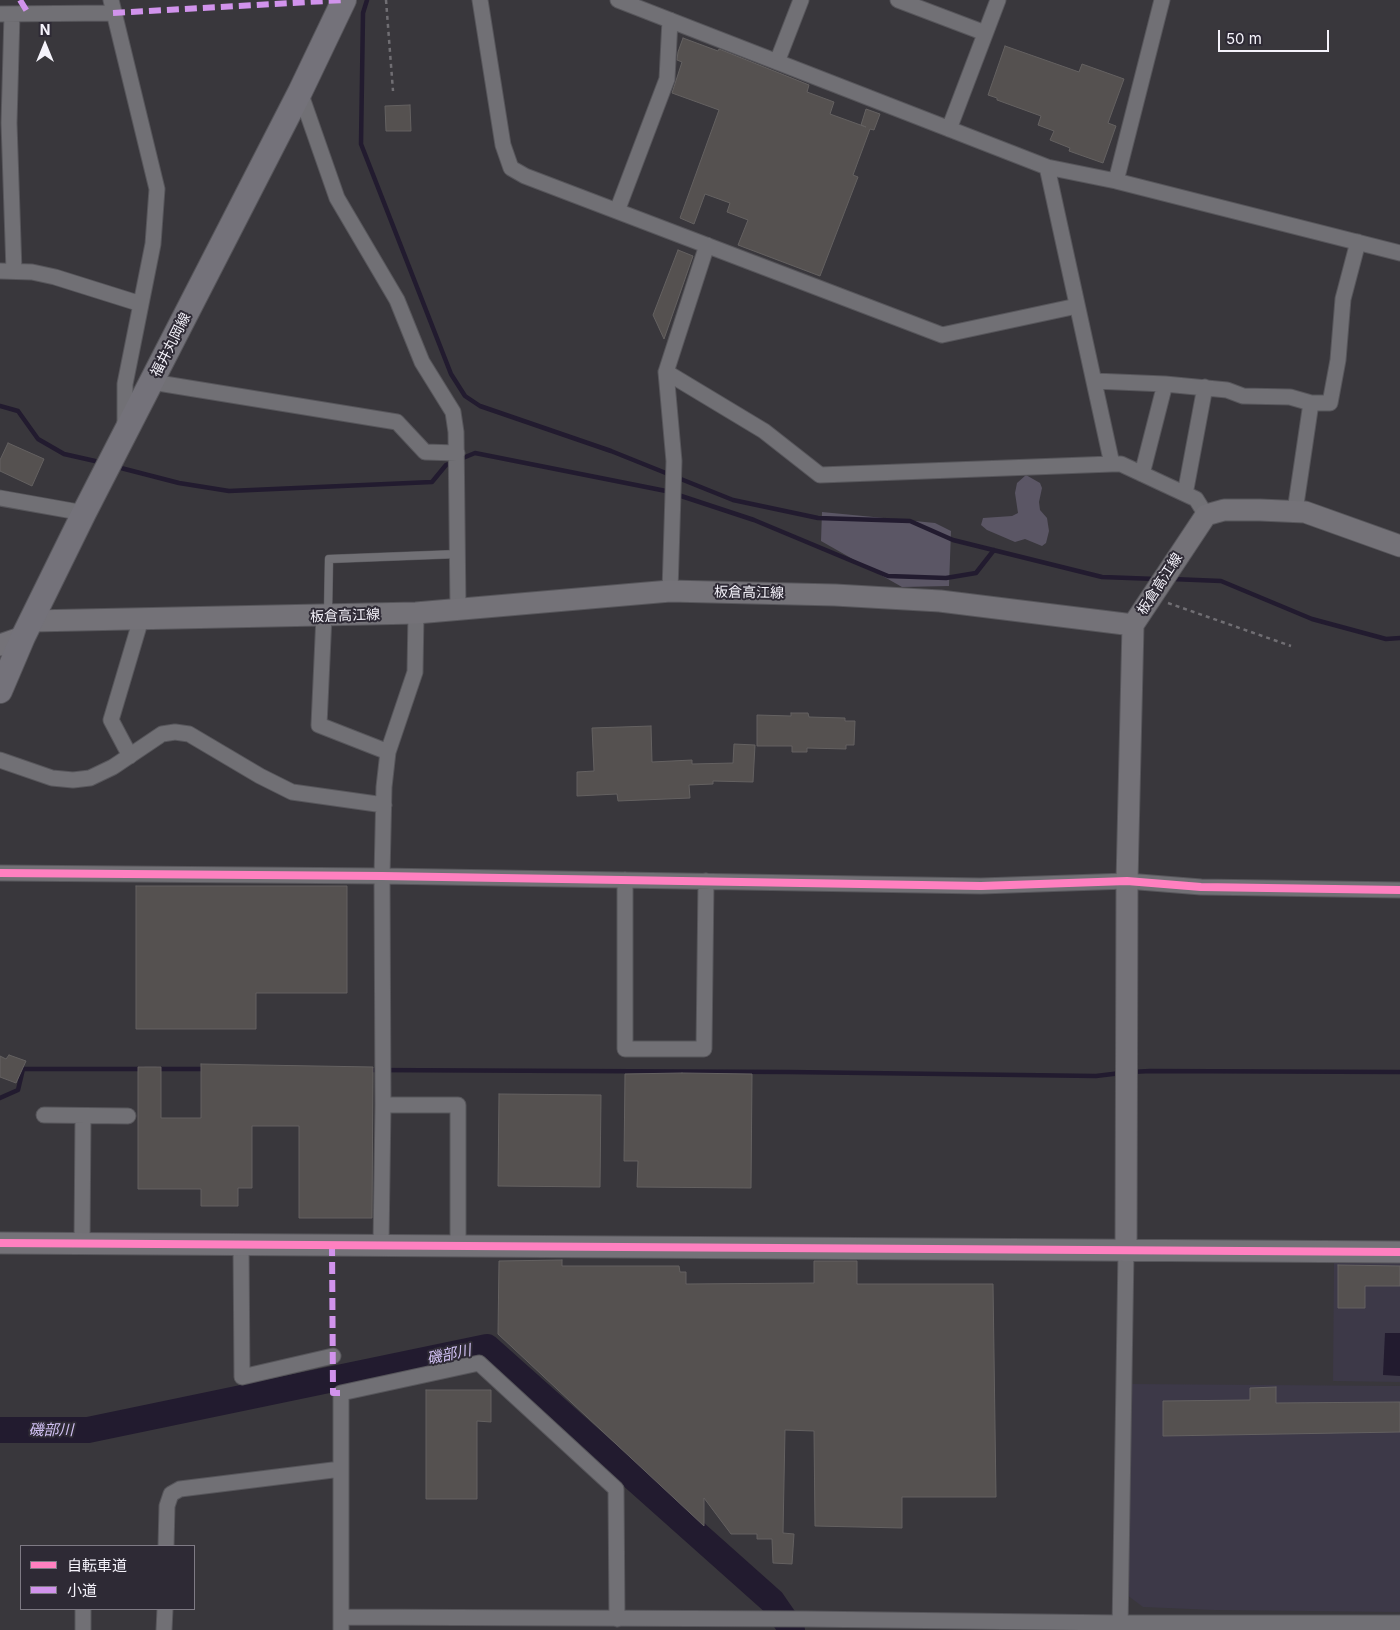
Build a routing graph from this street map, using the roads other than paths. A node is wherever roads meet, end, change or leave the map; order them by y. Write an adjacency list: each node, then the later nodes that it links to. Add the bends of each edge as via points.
1 (344, 0): 13 (main road, 福井丸岡線)
2 (480, 0): 18 (street, via 503,145 512,168)
3 (618, 0): 10 (street)
4 (800, 0): 12 (street)
5 (898, 0): 11 (street)
6 (998, 0): 11 (street)
7 (1162, 0): 17 (street)
8 (112, 6): 9 (street); 23 (street, via 157,189 153,244)
9 (6, 14): 14 (street)
10 (670, 20): 12 (street); 18 (street, via 667,79)
11 (985, 33): 15 (street)
12 (777, 62): 15 (street)
13 (300, 92): 27 (main road, 福井丸岡線); 32 (street, via 337,198 397,300 422,362 453,412)
14 (5, 124): 22 (street)
15 (949, 129): 16 (street)
16 (1047, 167): 17 (street); 24 (street)
17 (1116, 181): 19 (street)
18 (617, 211): 20 (street)
19 (1358, 242): 21 (street); 30 (street, via 1343,299 1338,360 1330,403)
20 (707, 245): 24 (street, via 942,335); 25 (street)
21 (1400, 253)
22 (7, 271): 23 (street, via 55,277)
23 (141, 304): 31 (street, via 125,384)
24 (1077, 306): 26 (street)
25 (666, 372): 33 (street, via 764,431 820,475); 42 (street, via 674,461)
26 (1094, 381): 28 (street); 33 (street)
27 (152, 382): 31 (main road, 福井丸岡線); 32 (street, via 398,422 425,452)
28 (1165, 384): 29 (street); 34 (street)
29 (1205, 387): 30 (street, via 1243,396 1290,397); 35 (street)
30 (1311, 403): 37 (street)
31 (125, 435): 38 (main road, 福井丸岡線)
32 (457, 453): 41 (street)
33 (1112, 464): 34 (street, via 1121,464)
34 (1142, 474): 35 (street)
35 (1185, 494): 39 (street, via 1196,499)
36 (0, 498): 38 (street)
37 (1295, 511): 39 (street, via 1224,510); 40 (street)
38 (84, 513): 48 (main road, 福井丸岡線)
39 (1206, 516): 47 (street, 板倉高江線)
40 (1400, 546)
41 (458, 554): 43 (street); 45 (lane, via 329,559)
42 (670, 591): 43 (street, 板倉高江線); 47 (street, 板倉高江線, via 940,601)
43 (458, 609): 44 (street, 板倉高江線)
44 (416, 613): 45 (street, 板倉高江線); 51 (street, via 415,672)
45 (326, 616): 46 (street, 板倉高江線); 51 (street, via 319,725)
46 (141, 619): 48 (street, 板倉高江線); 52 (street, via 111,720)
47 (1133, 625): 58 (street)
48 (27, 629): 49 (street, 板倉高江線); 50 (main road, 福井丸岡線)
49 (0, 645)
50 (0, 691)
51 (388, 752): 54 (street)
52 (130, 756): 53 (street, via 90,778 73,780 52,778); 54 (street, via 162,734 189,734 292,792)
53 (0, 760)
54 (384, 805): 56 (street)
55 (0, 873): 56 (street)
56 (382, 876): 57 (street); 61 (street)
57 (625, 880): 59 (street); 59 (street, via 626,1049 704,1049)
58 (1127, 881): 59 (street, via 982,886); 60 (street, via 1201,887); 70 (street)
59 (706, 882)
60 (1400, 890)
61 (383, 1105): 68 (street); 69 (street, via 458,1106)
62 (44, 1115): 64 (street)
63 (128, 1116): 64 (street)
64 (84, 1117): 66 (street)
65 (0, 1243): 66 (street)
66 (82, 1244): 67 (street)
67 (241, 1244): 68 (street); 72 (street, via 242,1377)
68 (381, 1244): 69 (street)
69 (458, 1245): 70 (street)
70 (1126, 1251): 71 (street); 82 (street)
71 (1400, 1252)
72 (332, 1356)
73 (341, 1469): 74 (street, via 180,1489 171,1494 167,1506); 77 (street, via 341,1393 479,1363 616,1489); 79 (street)
74 (166, 1545)
75 (83, 1610): 83 (street)
76 (165, 1610): 84 (street)
77 (617, 1619): 80 (street); 81 (street)
78 (1400, 1623): 82 (street)
79 (341, 1624): 80 (street)
80 (445, 1624)
81 (768, 1625): 82 (street)
82 (1120, 1627)
83 (83, 1630)
84 (164, 1630)

